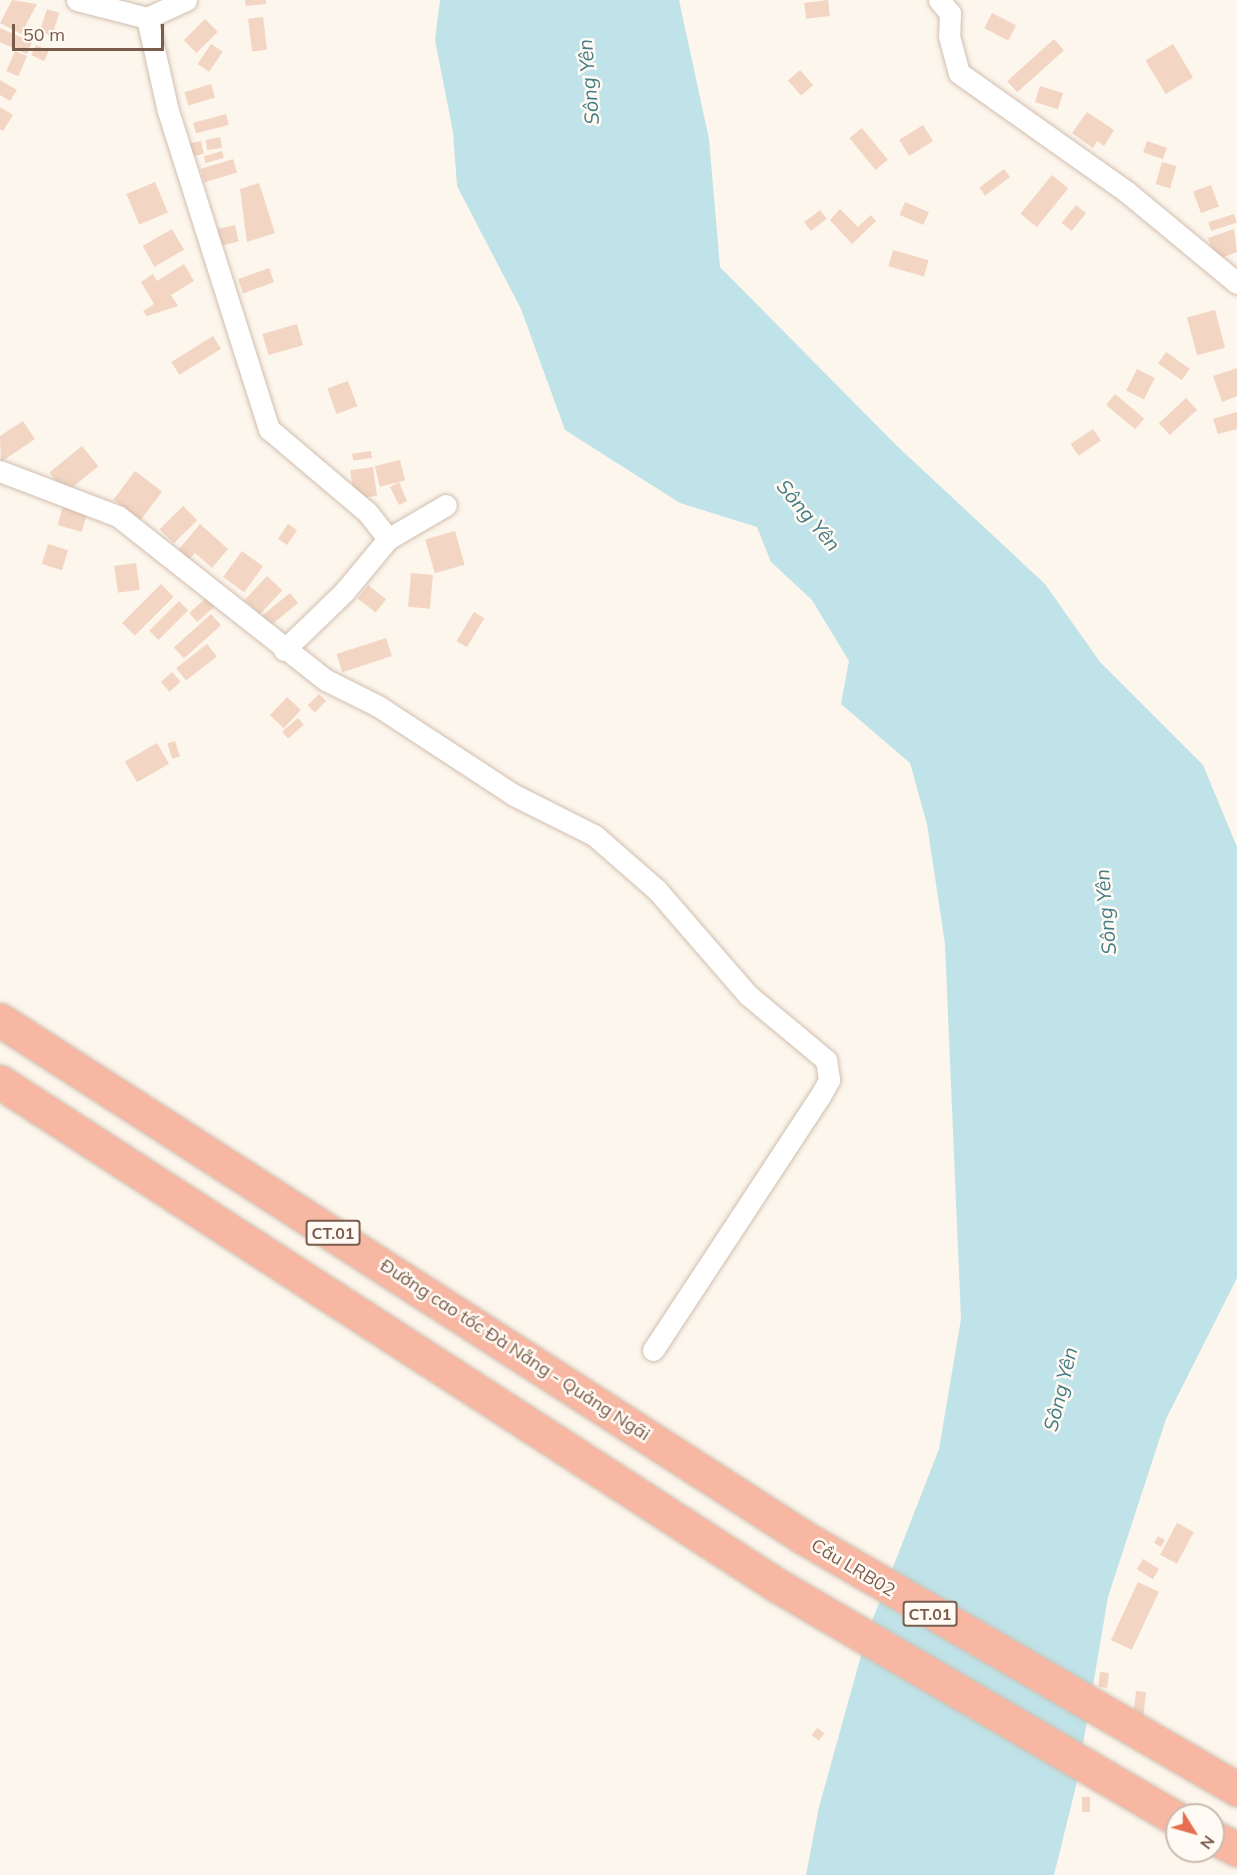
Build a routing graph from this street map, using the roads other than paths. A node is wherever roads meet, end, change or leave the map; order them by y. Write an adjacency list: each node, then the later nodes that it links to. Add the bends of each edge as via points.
1 (77, 0): 4 (street)
2 (186, 0): 4 (street)
3 (939, 0): 5 (street, via 950,13 949,36 959,73 1127,192)
4 (147, 18): 8 (street, via 168,111 269,429 368,513)
5 (1237, 284)
6 (0, 471): 9 (street, via 118,516)
7 (446, 505): 8 (street)
8 (388, 538): 9 (street, via 345,592)
9 (284, 650): 12 (street, via 495,784 594,835 657,890 748,994 826,1060 829,1080 820,1096)
10 (0, 1020): 13 (highway, Đường cao tốc Đà Nẵng - Quảng Ngãi / CT.01)
11 (0, 1082): 15 (highway, via 785,1590)
12 (653, 1350)
13 (666, 1447): 14 (highway, Cầu LRB02 / CT.01, via 909,1601)
14 (1237, 1789)
15 (1165, 1812)

